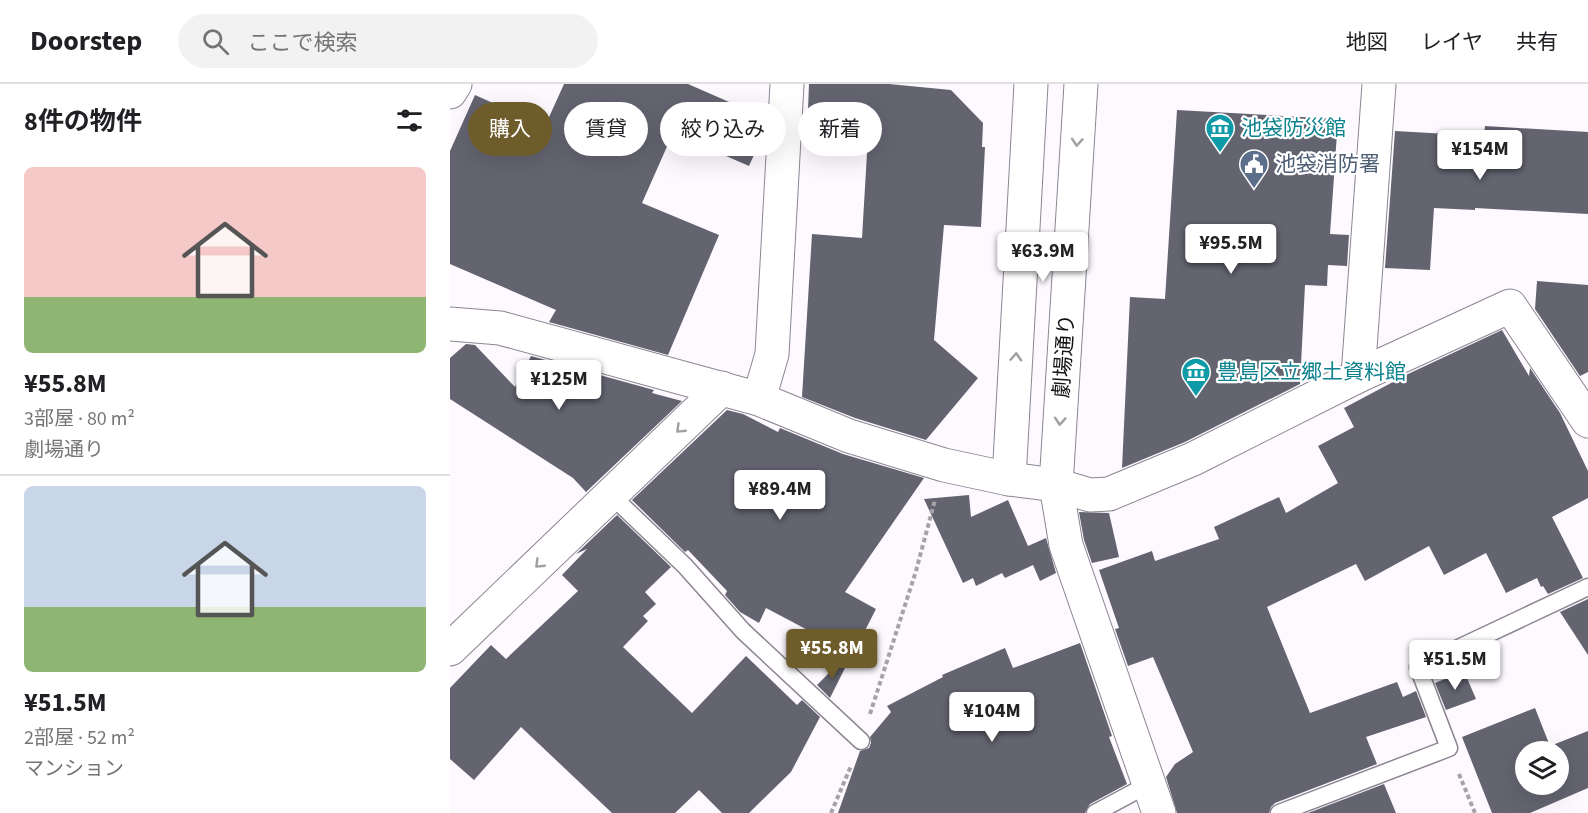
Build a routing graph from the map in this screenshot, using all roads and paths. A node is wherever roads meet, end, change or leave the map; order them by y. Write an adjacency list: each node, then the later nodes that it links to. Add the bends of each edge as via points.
1 (455, 84): 6 (street)
2 (787, 84): 10 (street, via 772,354)
3 (1031, 84): 13 (street, one-way to 3)
4 (1081, 84): 14 (street, 劇場通り, one-way to 14)
5 (1378, 84): 8 (street)
6 (450, 92)
7 (450, 324): 9 (street, via 500,328)
8 (1358, 376): 11 (street, via 1510,306); 14 (street, via 1193,459 1109,494 1090,495)
9 (722, 388): 10 (street); 15 (street, one-way to 15)
10 (759, 399): 12 (street, via 849,436)
11 (1588, 422)
12 (944, 465): 13 (street); 18 (path, via 916,571)
13 (1009, 479): 14 (street)
14 (1056, 485): 20 (street, 劇場通り, via 1066,545)
15 (610, 495): 17 (street, one-way to 17); 18 (lane, via 685,566 743,631)
16 (1588, 586): 23 (lane, via 1418,667 1449,748)
17 (450, 649)
18 (861, 741): 21 (path)
19 (1456, 767): 24 (path)
20 (1154, 799): 22 (lane)
21 (831, 813)
22 (1095, 813)
23 (1279, 813)
24 (1475, 813)

